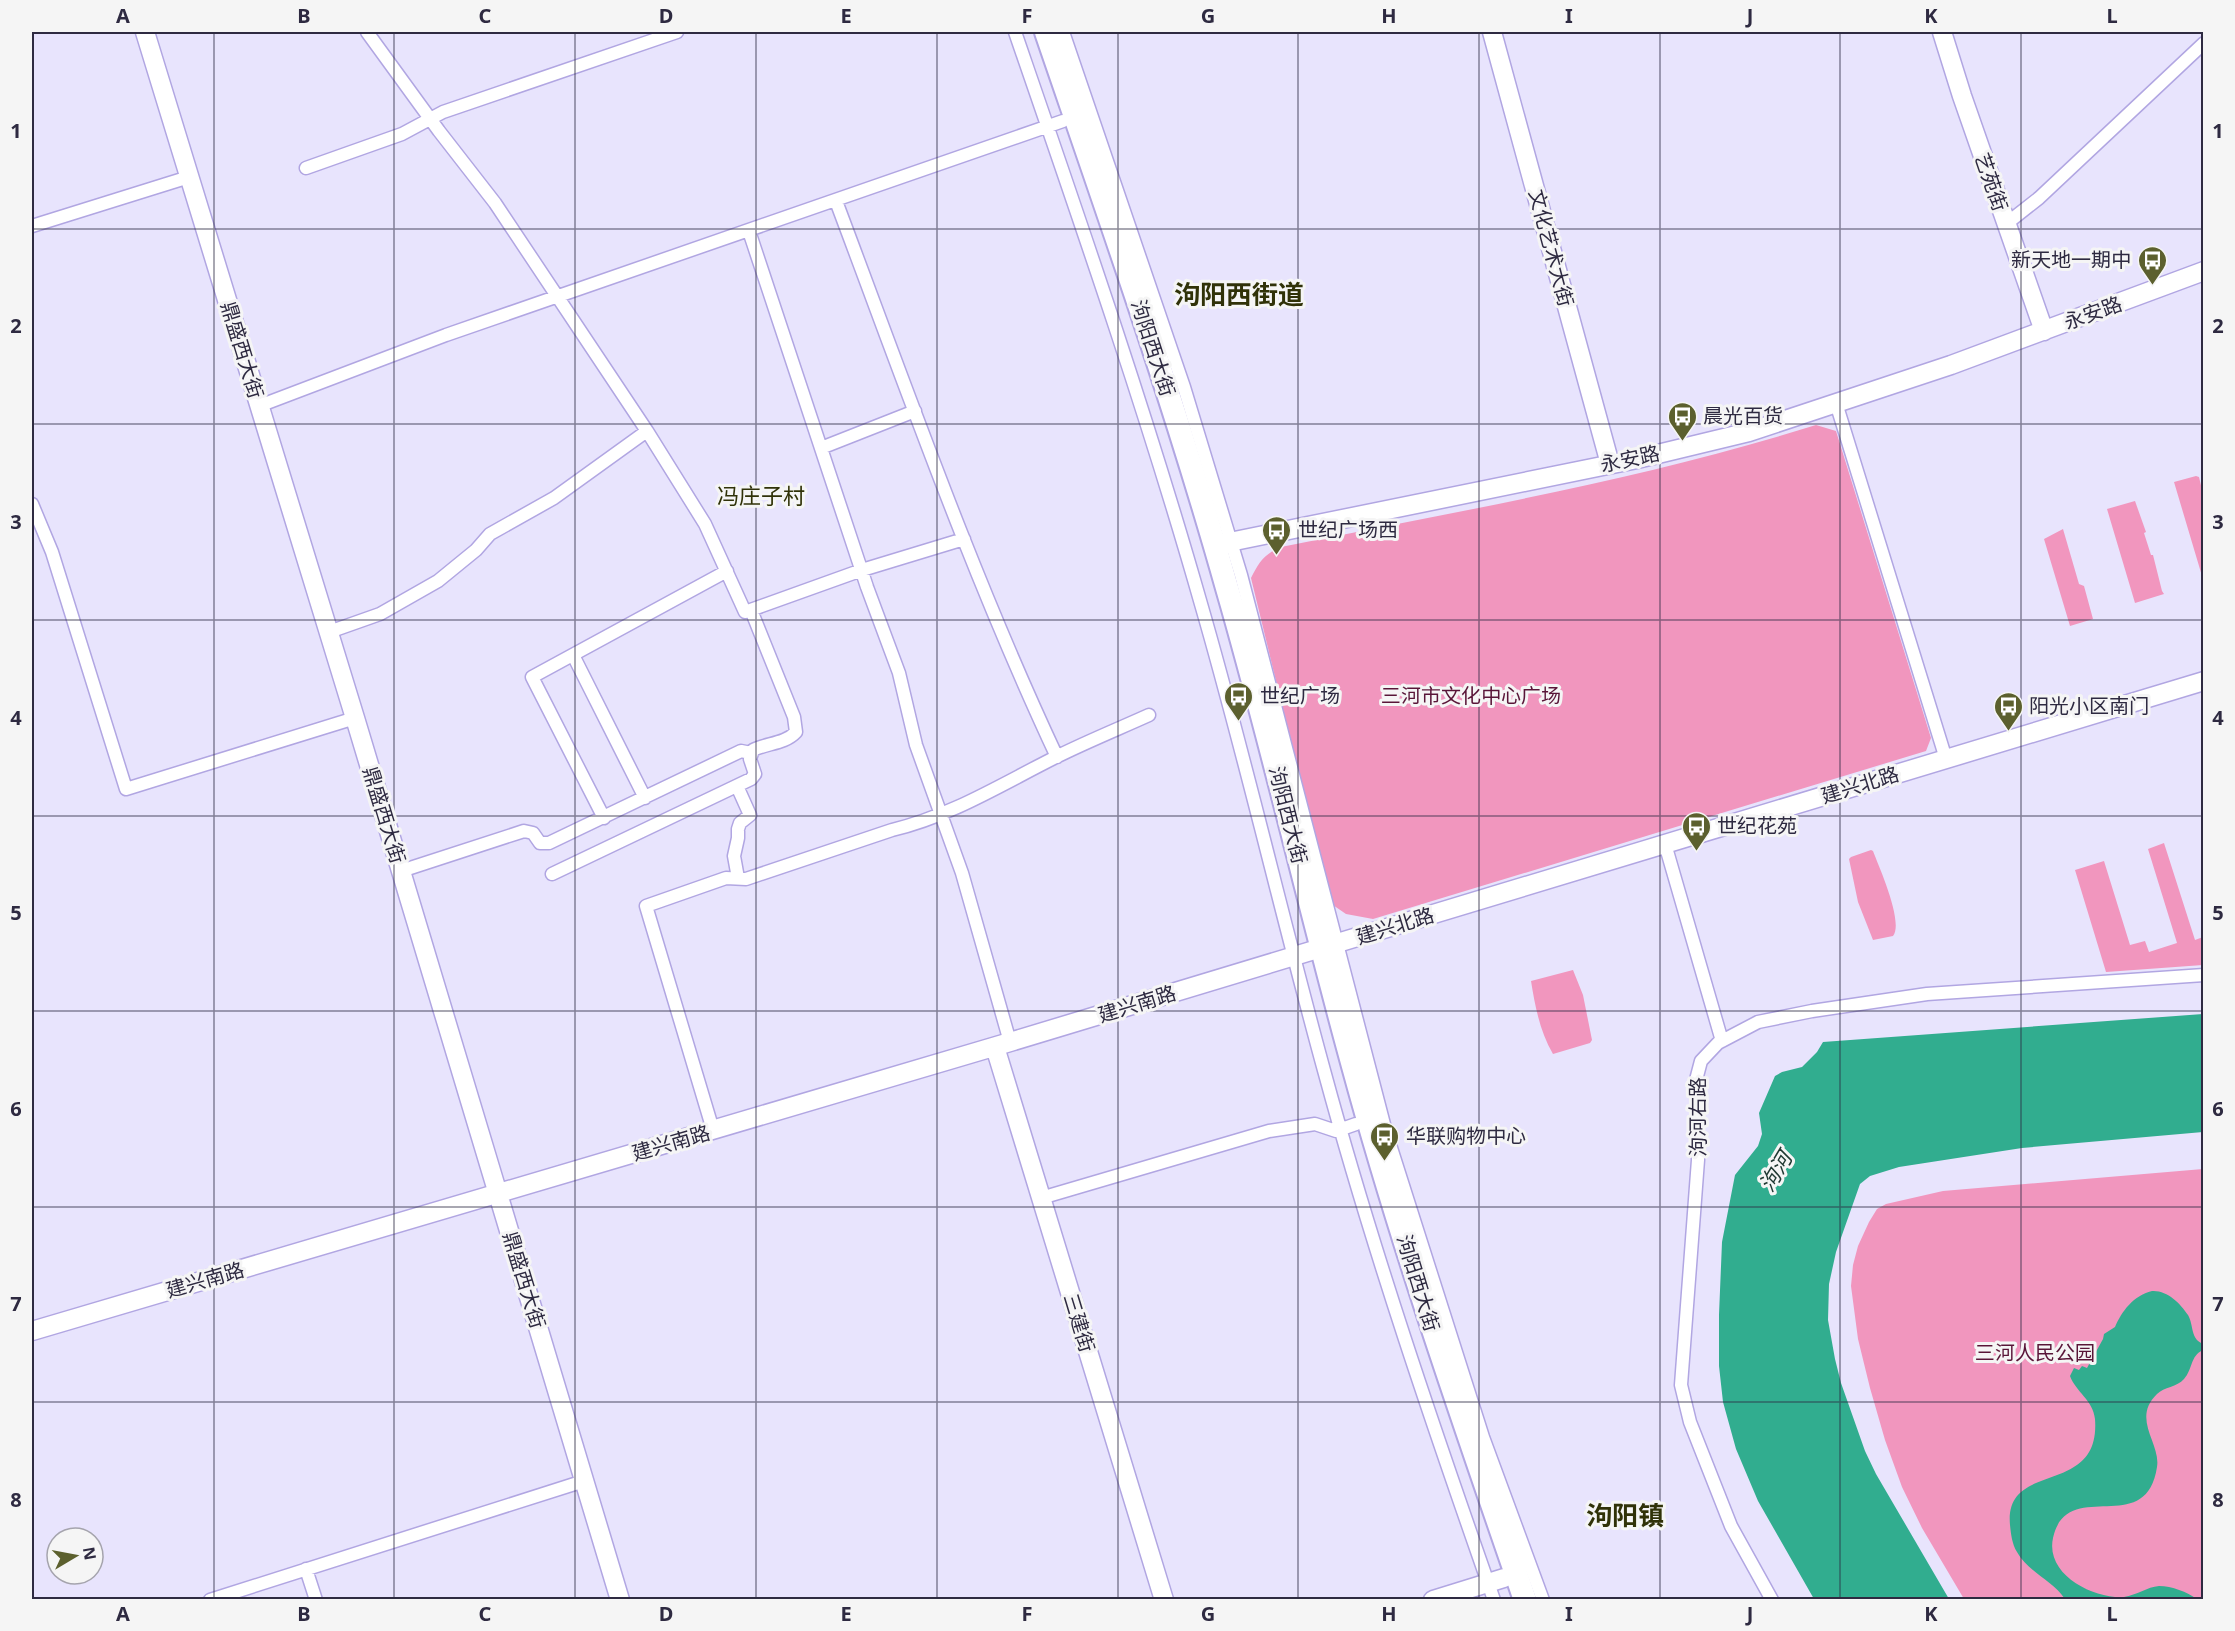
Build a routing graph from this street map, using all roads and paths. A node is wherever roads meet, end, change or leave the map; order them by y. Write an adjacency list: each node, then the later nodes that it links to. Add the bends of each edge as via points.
1 (145, 32): 14 (street, 鼎盛西大街)
2 (367, 32): 11 (street)
3 (677, 32): 11 (street)
4 (1015, 32): 12 (street)
5 (1032, 32): 12 (highway, 泃阳西大街)
6 (1046, 32): 30 (highway, 泃阳西大街)
7 (1063, 32): 30 (street, via 1184,387)
8 (1492, 32): 27 (street, 文化艺术大街)
9 (1942, 32): 16 (street, 艺苑街)
10 (2204, 43): 16 (street, via 2039,198)
11 (430, 119): 13 (street, via 402,134); 20 (street, via 495,203)
12 (1055, 124): 15 (street); 50 (highway, 泃阳西大街, via 1152,383)
13 (306, 168)
14 (189, 177): 17 (street); 23 (street, 鼎盛西大街)
15 (836, 201): 18 (street); 24 (street)
16 (2006, 224): 21 (street, 艺苑街)
17 (32, 226)
18 (749, 231): 20 (street); 26 (street)
19 (2204, 271): 21 (street, 永安路)
20 (557, 297): 23 (street); 25 (street)
21 (2044, 331): 22 (street, 永安路)
22 (1836, 404): 27 (street, 永安路, via 1749,432); 41 (street)
23 (259, 406): 34 (street, 鼎盛西大街)
24 (915, 411): 26 (street); 29 (street)
25 (647, 431): 32 (street, via 705,524); 34 (street, via 554,498 490,534 438,581 380,614)
26 (821, 448): 31 (street)
27 (1610, 464): 30 (street, 永安路)
28 (32, 504): 38 (street, via 52,552 126,789)
29 (964, 539): 31 (street); 40 (street, via 1023,685)
30 (1223, 544): 50 (highway, 泃阳西大街)
31 (862, 570): 33 (street); 44 (street, via 899,673 916,745)
32 (727, 571): 33 (street, via 746,612); 35 (street)
33 (751, 610): 39 (street, via 797,729 789,739 764,745)
34 (328, 632): 38 (street, 鼎盛西大街)
35 (573, 655): 43 (street); 45 (street, via 532,677)
36 (2204, 681): 41 (street, 建兴北路)
37 (1149, 715): 40 (street)
38 (355, 718): 47 (street, 鼎盛西大街)
39 (751, 753): 42 (street, via 754,777); 43 (street, via 741,751)
40 (1057, 757): 44 (street)
41 (1946, 759): 46 (street, 建兴北路)
42 (737, 786): 48 (street); 49 (street, via 750,815 738,829 734,856)
43 (645, 798): 45 (street)
44 (941, 814): 49 (street, via 746,879); 53 (street, via 962,873)
45 (604, 818): 47 (street, via 549,843 540,843 533,833 524,831)
46 (1665, 844): 50 (street, 建兴北路); 52 (street)
47 (401, 871): 56 (street, 鼎盛西大街)
48 (552, 873)
49 (738, 878): 55 (street, via 726,878 646,906)
50 (1316, 950): 53 (street, 建兴南路); 54 (highway, 泃阳西大街); 68 (highway, 泃阳西大街, via 1441,1355); 69 (street, via 1386,1132 1483,1437)
51 (2204, 975): 52 (street, 泃河右路, via 1877,1000 1758,1022)
52 (1722, 1041): 70 (street, 泃河右路, via 1701,1061 1696,1080 1698,1160 1681,1385 1690,1422 1731,1526)
53 (1003, 1045): 55 (street, 建兴南路); 57 (street, 三建街)
54 (1349, 1127): 57 (street, via 1336,1131 1315,1124 1269,1131); 61 (highway, 泃阳西大街, via 1429,1359)
55 (713, 1130): 56 (street, 建兴南路)
56 (498, 1193): 58 (street, 建兴南路); 59 (street, 鼎盛西大街)
57 (1041, 1198): 65 (street, 三建街)
58 (32, 1331)
59 (584, 1481): 60 (street); 64 (street, 鼎盛西大街)
60 (306, 1569): 62 (street); 63 (street)
61 (1495, 1587): 66 (street); 67 (highway, 泃阳西大街)
62 (210, 1599)
63 (316, 1599)
64 (620, 1599)
65 (1164, 1599)
66 (1433, 1599)
67 (1511, 1599)
68 (1525, 1599)
69 (1544, 1599)
70 (1772, 1599)

